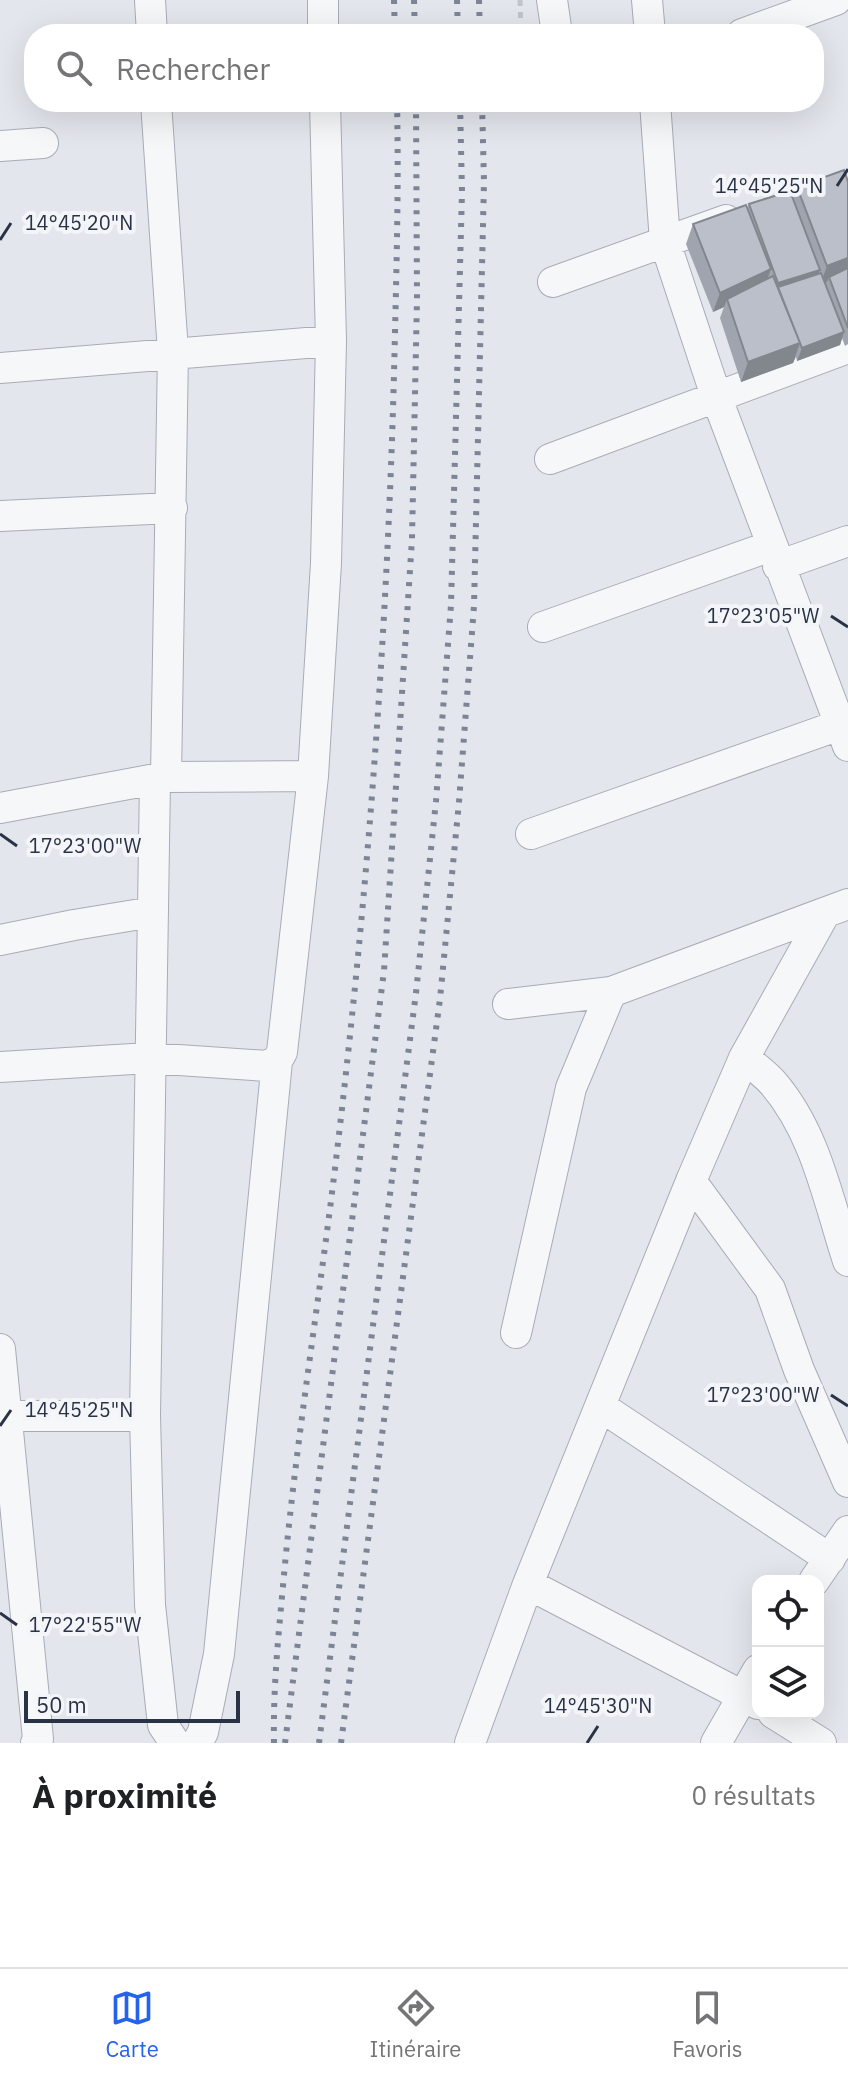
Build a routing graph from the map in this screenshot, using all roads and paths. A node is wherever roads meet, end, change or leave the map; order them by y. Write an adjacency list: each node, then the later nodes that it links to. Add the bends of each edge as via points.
1 (150, 0): 7 (street)
2 (323, 0): 8 (street)
3 (520, 0): 9 (path)
4 (552, 0): 10 (street)
5 (647, 0): 11 (street)
6 (836, 0): 12 (street)
7 (151, 24)
8 (323, 24)
9 (521, 24)
10 (556, 24)
11 (649, 24)
12 (770, 24)
13 (157, 112): 23 (street)
14 (325, 112): 21 (street)
15 (656, 112): 19 (street)
16 (43, 143): 17 (street)
17 (0, 146)
18 (749, 211): 19 (street)
19 (665, 242): 20 (street); 25 (street)
20 (553, 282)
21 (331, 341): 23 (street); 33 (street, via 326,563)
22 (848, 348): 25 (street)
23 (173, 352): 24 (street); 27 (street)
24 (0, 368)
25 (716, 396): 26 (street); 30 (street)
26 (550, 459)
27 (172, 508): 28 (street); 34 (street)
28 (0, 516)
29 (848, 541): 30 (street)
30 (775, 556): 31 (street); 32 (street)
31 (543, 627)
32 (845, 731): 36 (street)
33 (313, 776): 34 (street); 44 (street)
34 (161, 779): 35 (street); 38 (street)
35 (0, 808)
36 (531, 834)
37 (836, 908): 40 (street); 43 (street)
38 (153, 912): 39 (street); 42 (street)
39 (0, 940)
40 (611, 992): 41 (street); 48 (street, via 571,1088)
41 (508, 1004)
42 (149, 1058): 44 (street, via 267,1066); 45 (street); 52 (street)
43 (744, 1058): 46 (street); 47 (street, via 772,1082 815,1153)
44 (277, 1061): 62 (street, via 219,1654)
45 (0, 1067)
46 (691, 1181): 51 (street); 53 (street, via 770,1289)
47 (848, 1261)
48 (516, 1333)
49 (0, 1349): 50 (street)
50 (4, 1405): 52 (street); 60 (street)
51 (600, 1406): 55 (street); 56 (street)
52 (145, 1416): 61 (street, via 150,1605 163,1725)
53 (848, 1482)
54 (848, 1531): 55 (street)
55 (822, 1570)
56 (528, 1584): 57 (street); 63 (street)
57 (752, 1690)
58 (752, 1691): 64 (street)
59 (783, 1719): 65 (street)
60 (36, 1743)
61 (175, 1743)
62 (197, 1743)
63 (470, 1743)
64 (716, 1743)
65 (821, 1743)

